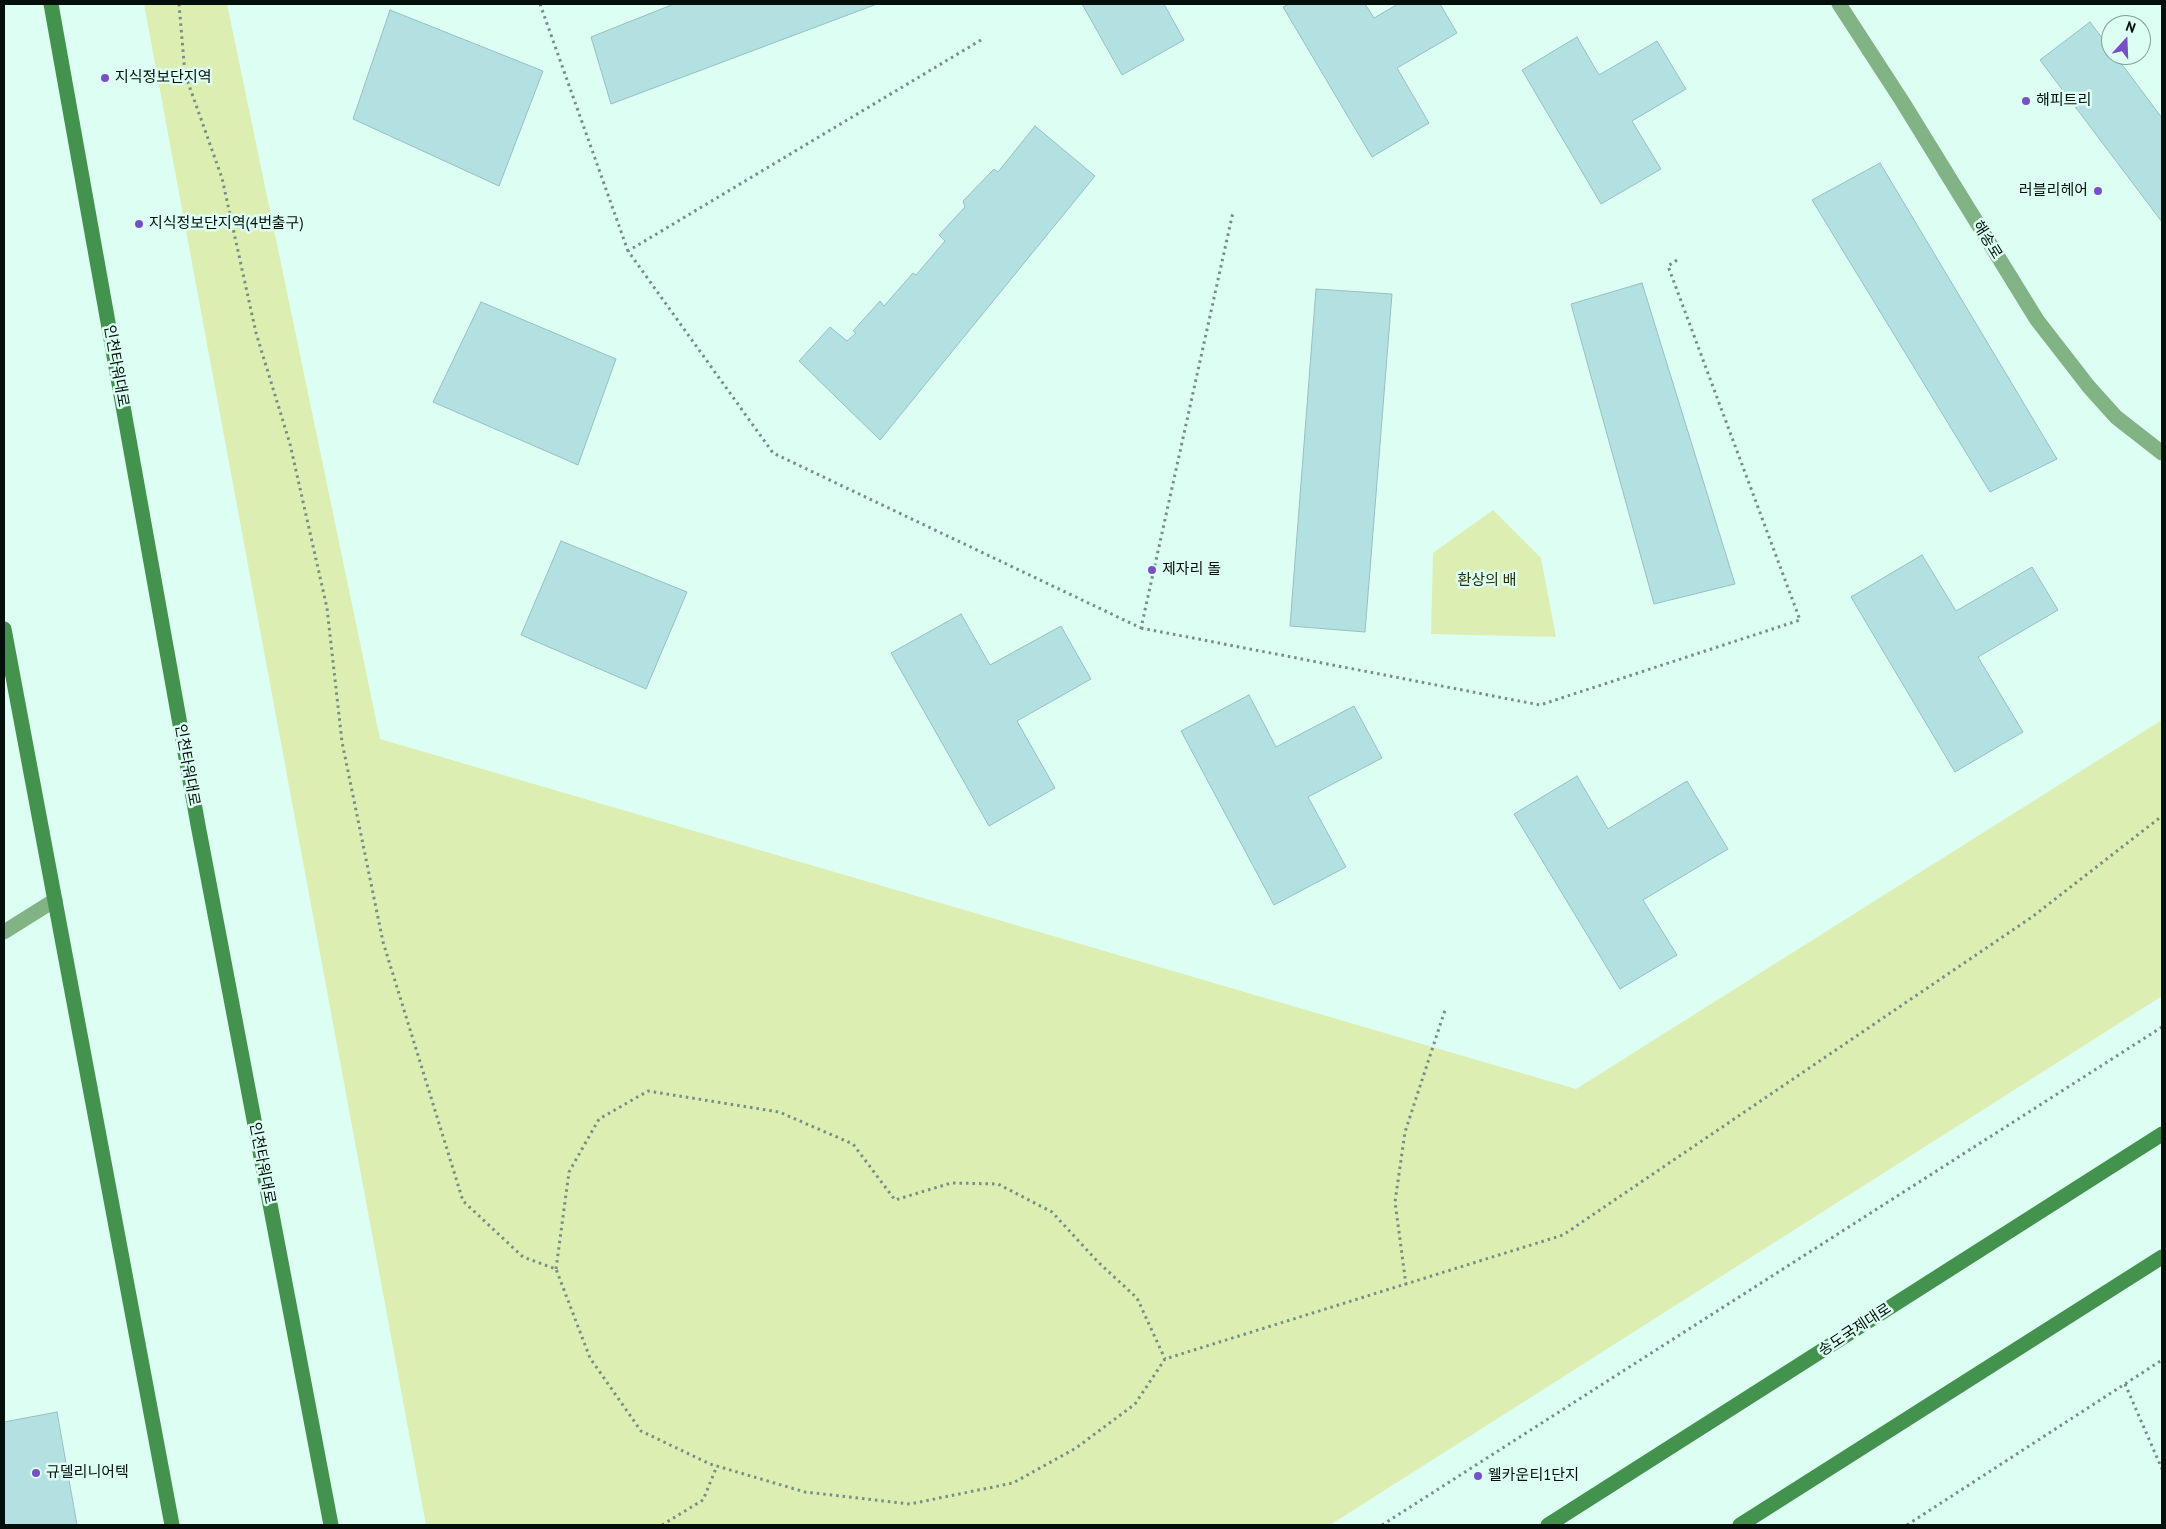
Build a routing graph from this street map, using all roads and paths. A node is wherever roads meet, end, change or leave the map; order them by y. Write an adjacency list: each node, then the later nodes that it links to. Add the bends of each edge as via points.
1 (51, 4): 27 (main road, 인천타워대로, via 198,825)
2 (179, 4): 19 (path, via 185,74 222,178 256,333 290,444 326,608 342,742 383,942 463,1200 523,1258)
3 (540, 4): 7 (path)
4 (1839, 4): 9 (street, 해송로, via 2037,320 2089,388)
5 (981, 40): 7 (path)
6 (1233, 212): 11 (path)
7 (628, 251): 11 (path, via 773,453)
8 (1677, 260): 11 (path, via 1668,266 1800,620 1540,705)
9 (2162, 454)
10 (4, 628): 13 (main road)
11 (1141, 628)
12 (2162, 816): 20 (path, via 2032,917 1562,1235)
13 (55, 900): 14 (street); 26 (main road)
14 (4, 932)
15 (1445, 1010): 20 (path, via 1405,1132 1395,1202)
16 (2162, 1027): 29 (path)
17 (2162, 1134): 30 (main road, 송도국제대로)
18 (2162, 1257): 31 (main road)
19 (556, 1269): 21 (path, via 569,1172 599,1119 648,1092 780,1112 853,1144 895,1200 951,1183 998,1184 1029,1200 1052,1212 1137,1298); 24 (path, via 590,1358 641,1431)
20 (1406, 1285): 21 (path)
21 (1165, 1359): 24 (path, via 1135,1404 1076,1448 1013,1483 910,1504 805,1492)
22 (2162, 1360): 23 (path)
23 (2125, 1384): 25 (path); 32 (path)
24 (718, 1466): 28 (path, via 703,1500)
25 (2162, 1469)
26 (172, 1525)
27 (331, 1525)
28 (662, 1525)
29 (1382, 1525)
30 (1548, 1525)
31 (1740, 1525)
32 (1907, 1525)

